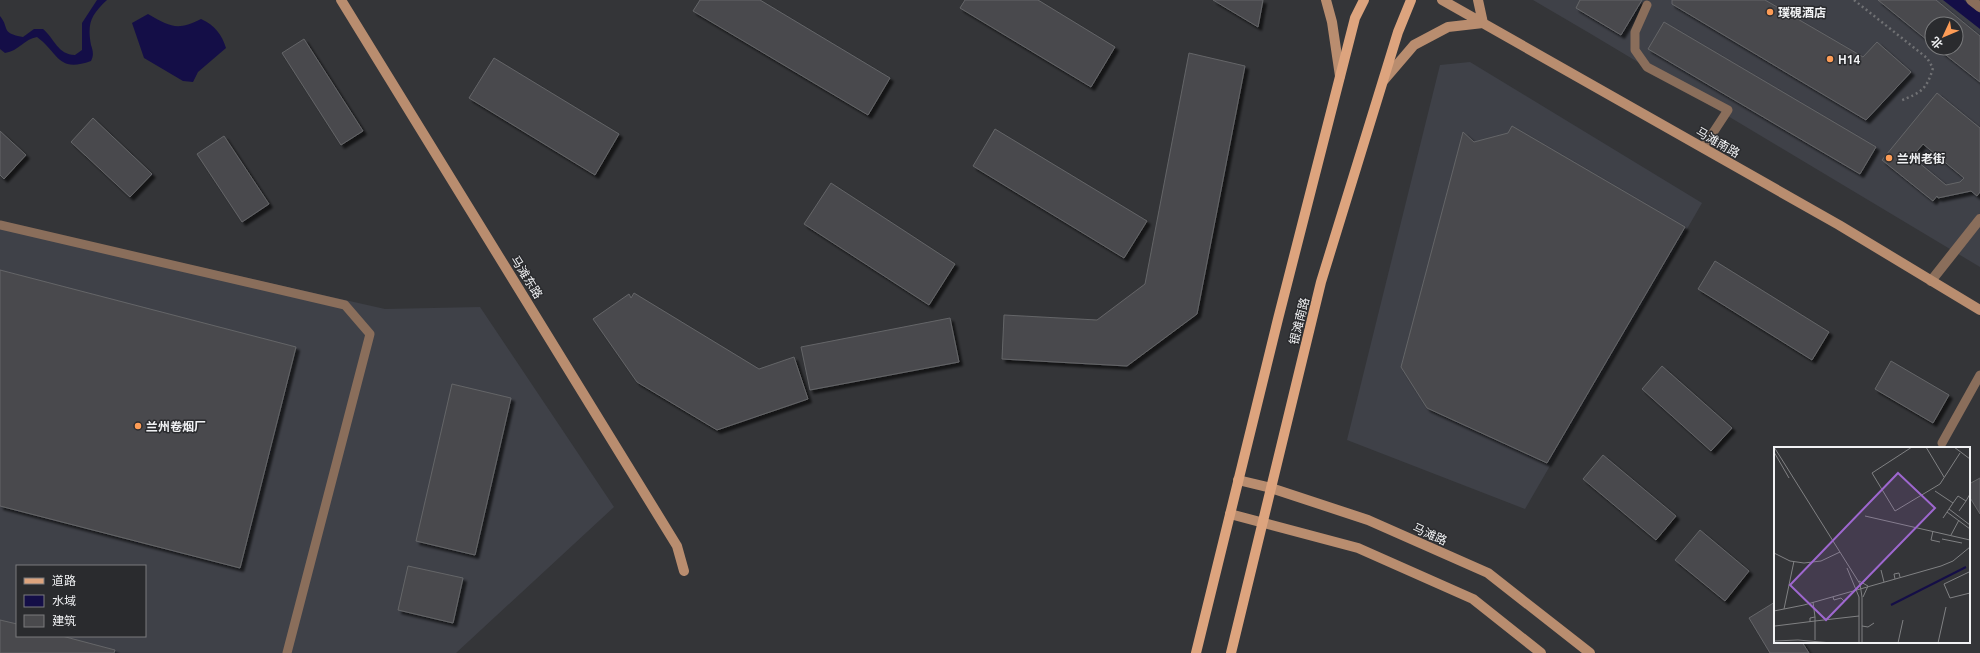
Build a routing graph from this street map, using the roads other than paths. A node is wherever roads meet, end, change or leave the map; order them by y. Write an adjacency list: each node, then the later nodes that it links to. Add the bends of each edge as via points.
1 (341, 0): 24 (main road, 马滩东路, via 677,546)
2 (1326, 0): 11 (main road)
3 (1364, 0): 11 (main road, 银滩南路, via 1355,18)
4 (1411, 0): 12 (main road, 银滩南路, via 1398,32)
5 (1442, 0): 10 (main road, 马滩南路)
6 (1478, 0): 10 (main road)
7 (1971, 0): 9 (street)
8 (1647, 4): 13 (lane, via 1635,32 1635,50 1647,67 1728,110)
9 (1980, 7)
10 (1483, 23): 12 (main road, via 1448,27 1414,45); 13 (main road, 马滩南路)
11 (1340, 76): 20 (main road, 银滩南路)
12 (1384, 80): 21 (main road, 银滩南路, via 1321,282)
13 (1703, 148): 16 (main road, 马滩南路)
14 (1980, 218): 16 (street)
15 (0, 224): 25 (lane, via 345,305 370,334)
16 (1932, 281): 17 (main road, 马滩南路)
17 (1980, 310)
18 (1980, 375): 19 (lane)
19 (1942, 443)
20 (1238, 480): 21 (main road, 马滩路); 22 (main road, 银滩南路)
21 (1271, 488): 23 (main road, 银滩南路); 29 (main road, 马滩路, via 1368,520 1488,573)
22 (1230, 514): 23 (main road); 26 (main road, 银滩南路)
23 (1262, 523): 27 (main road, 银滩南路); 28 (main road, via 1358,548 1473,599)
24 (684, 571)
25 (287, 653)
26 (1196, 653)
27 (1231, 653)
28 (1541, 653)
29 (1590, 653)

